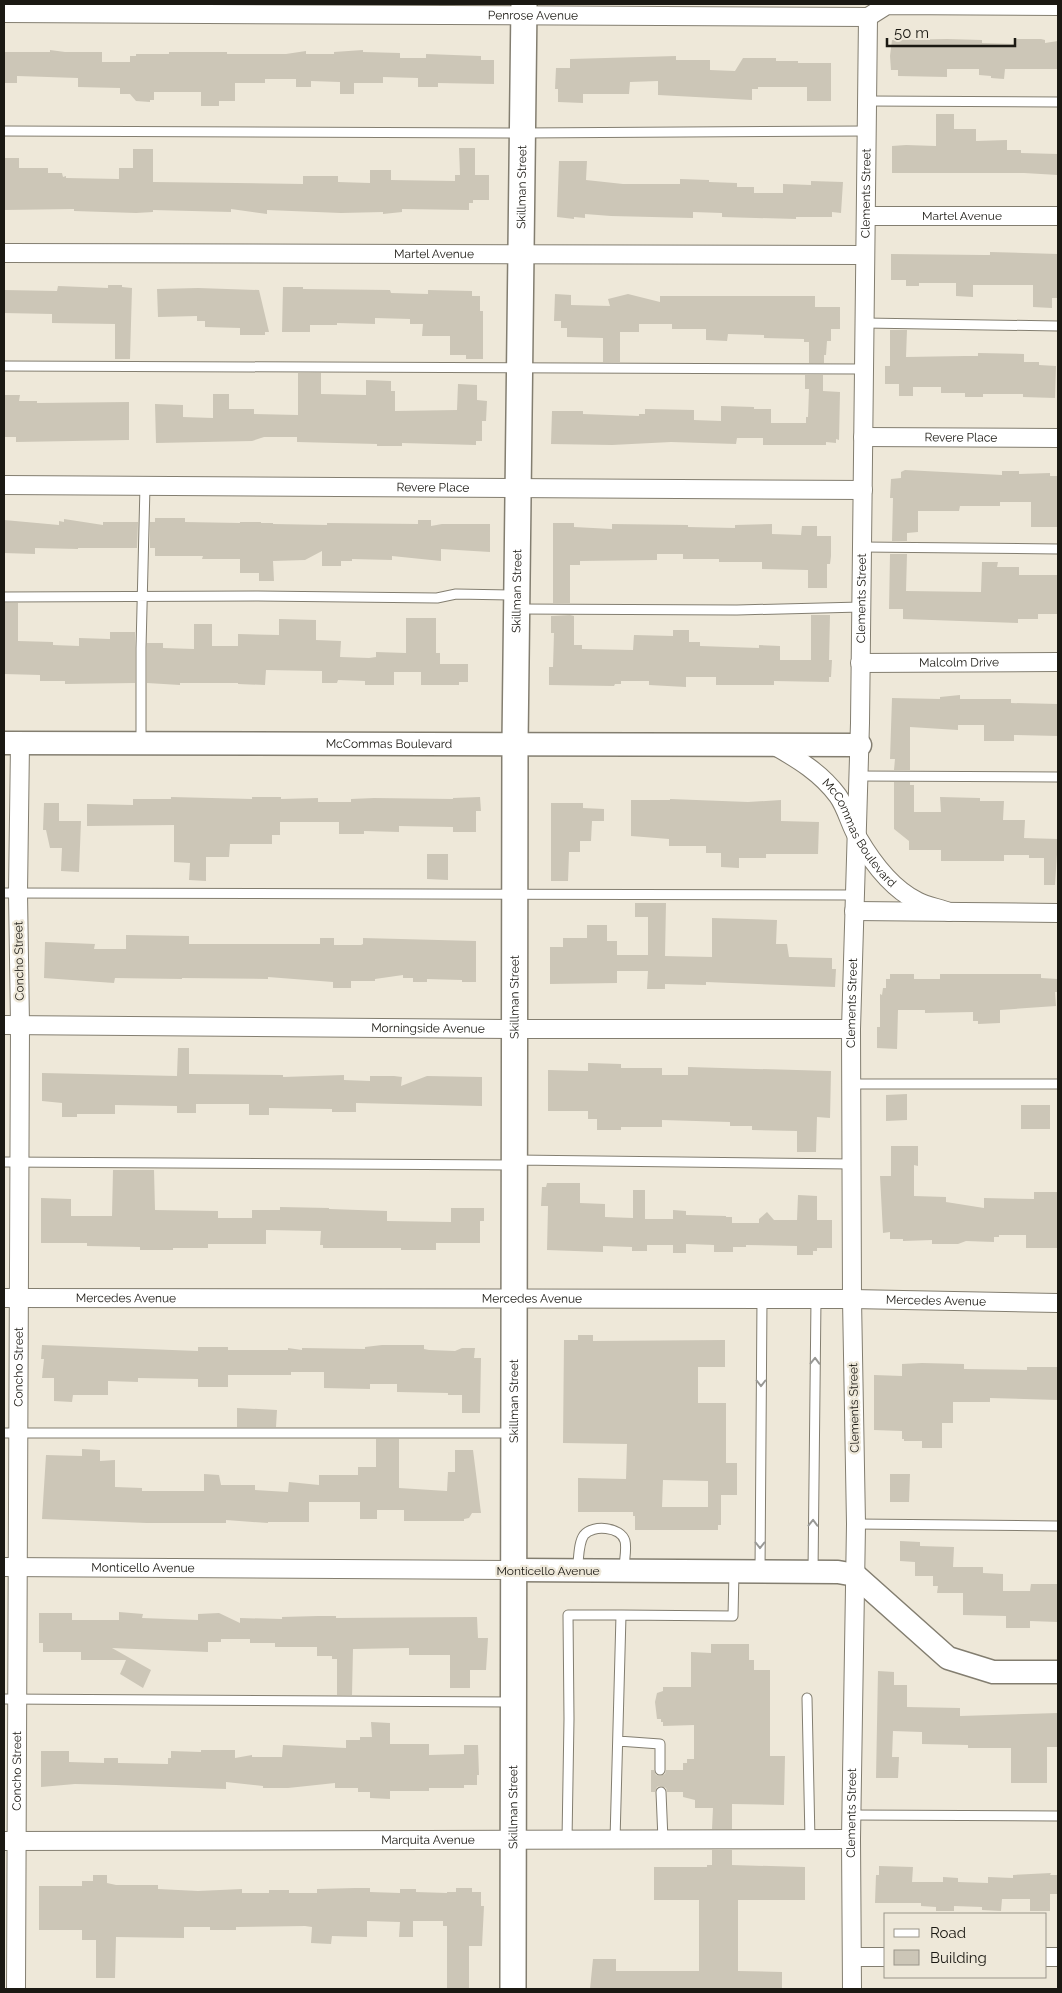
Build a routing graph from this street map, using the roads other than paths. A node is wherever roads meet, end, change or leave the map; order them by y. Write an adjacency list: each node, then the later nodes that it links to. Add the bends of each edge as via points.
1 (1058, 6): 4 (street, Penrose Avenue, via 887,5)
2 (524, 10): 3 (street, Penrose Avenue); 4 (street, Penrose Avenue); 9 (main road, Skillman Street)
3 (4, 14)
4 (868, 17): 5 (street, Clements Street)
5 (867, 101): 6 (lane); 8 (street, Clements Street)
6 (1058, 102)
7 (4, 131): 9 (lane)
8 (867, 131): 9 (lane); 10 (street, Clements Street)
9 (522, 133): 13 (main road, Skillman Street)
10 (866, 216): 11 (street, Martel Avenue); 14 (street, Clements Street)
11 (1058, 216)
12 (4, 253): 13 (street, Martel Avenue)
13 (521, 254): 14 (street, Martel Avenue); 18 (main road, Skillman Street)
14 (865, 255): 15 (street, Clements Street)
15 (864, 323): 16 (lane); 19 (street, Clements Street)
16 (1058, 326)
17 (4, 366): 18 (lane)
18 (521, 368): 19 (lane); 24 (main road, Skillman Street)
19 (864, 369): 20 (street, Clements Street)
20 (863, 437): 21 (street, Revere Place); 25 (street, Clements Street)
21 (1058, 438)
22 (4, 485): 23 (street, Revere Place)
23 (145, 486): 24 (street, Revere Place); 28 (lane)
24 (519, 487): 25 (street, Revere Place); 30 (main road, Skillman Street)
25 (863, 490): 26 (street, Clements Street)
26 (862, 547): 27 (lane); 31 (street, Clements Street)
27 (1058, 549)
28 (142, 596): 29 (lane); 30 (lane, via 437,598 456,594); 35 (lane)
29 (4, 597)
30 (517, 602): 31 (lane, via 737,610); 36 (main road, Skillman Street)
31 (861, 607): 33 (street, Clements Street)
32 (1058, 662): 33 (street, Malcolm Drive)
33 (860, 663): 38 (street, Clements Street)
34 (12, 743): 35 (street, McCommas Boulevard); 42 (street, Concho Street)
35 (141, 743): 36 (street, McCommas Boulevard)
36 (515, 744): 37 (street, McCommas Boulevard); 43 (main road, Skillman Street)
37 (773, 744): 38 (street, McCommas Boulevard); 41 (street, McCommas Boulevard, via 824,779 839,797)
38 (860, 745): 39 (street, Clements Street)
39 (859, 776): 40 (lane); 41 (street, Clements Street)
40 (1058, 777)
41 (857, 837): 44 (street, Clements Street); 45 (street, McCommas Boulevard, via 898,889 918,902)
42 (11, 893): 43 (lane); 47 (street, Concho Street)
43 (515, 895): 44 (lane); 48 (main road, Skillman Street)
44 (854, 903): 45 (street, McCommas Boulevard); 49 (street, Clements Street)
45 (949, 912): 46 (street, McCommas Boulevard)
46 (1058, 913)
47 (12, 1024): 48 (street, Morningside Avenue); 52 (street, Concho Street)
48 (515, 1029): 49 (street, Morningside Avenue); 53 (main road, Skillman Street)
49 (852, 1029): 50 (street, Clements Street)
50 (852, 1084): 51 (lane); 54 (street, Clements Street)
51 (1058, 1084)
52 (11, 1162): 53 (lane); 55 (street, Concho Street)
53 (515, 1162): 54 (lane); 56 (main road, Skillman Street)
54 (852, 1164): 59 (street, Clements Street)
55 (11, 1298): 56 (street, Mercedes Avenue); 61 (street, Concho Street)
56 (516, 1298): 57 (street, Mercedes Avenue); 62 (main road, Skillman Street)
57 (762, 1299): 58 (street, Mercedes Avenue); 70 (lane, one-way to 70)
58 (816, 1299): 59 (street, Mercedes Avenue); 71 (lane, one-way to 58)
59 (852, 1299): 60 (street, Mercedes Avenue); 63 (street, Clements Street)
60 (1058, 1303)
61 (11, 1433): 62 (lane); 65 (street, Concho Street)
62 (515, 1433): 66 (main road, Skillman Street)
63 (856, 1524): 64 (lane); 72 (street, Clements Street)
64 (1058, 1526)
65 (11, 1566): 66 (street, Monticello Avenue); 76 (street, Concho Street)
66 (514, 1570): 67 (street, Monticello Avenue); 77 (main road, Skillman Street)
67 (577, 1571): 68 (street, Monticello Avenue); 68 (lane, via 585,1535 594,1529 608,1528 619,1533 625,1541)
68 (624, 1571): 69 (street, Monticello Avenue)
69 (734, 1572): 70 (street, Monticello Avenue); 73 (lane, via 733,1616)
70 (760, 1572): 71 (street, Monticello Avenue)
71 (813, 1572): 72 (street, Monticello Avenue)
72 (855, 1575): 74 (street, via 948,1658 993,1672); 81 (street, Clements Street)
73 (621, 1615): 78 (lane); 84 (lane, via 568,1615)
74 (1058, 1672)
75 (807, 1698): 87 (lane)
76 (10, 1699): 77 (lane); 89 (street, Concho Street)
77 (514, 1702): 83 (main road, Skillman Street)
78 (618, 1741): 79 (lane, via 660,1744); 85 (lane)
79 (660, 1770)
80 (662, 1792): 86 (lane)
81 (852, 1815): 82 (lane); 88 (street, Clements Street)
82 (1058, 1816)
83 (514, 1840): 84 (street, Marquita Avenue); 89 (street, Marquita Avenue); 93 (main road, Skillman Street)
84 (568, 1840): 85 (street, Marquita Avenue)
85 (615, 1840): 86 (street, Marquita Avenue)
86 (663, 1840): 87 (street, Marquita Avenue)
87 (810, 1840): 88 (street, Marquita Avenue)
88 (851, 1840): 90 (street, Clements Street)
89 (11, 1841): 92 (street, Concho Street)
90 (852, 1957): 91 (street); 94 (street, Clements Street)
91 (884, 1957)
92 (16, 1989)
93 (513, 1989)
94 (852, 1989)

